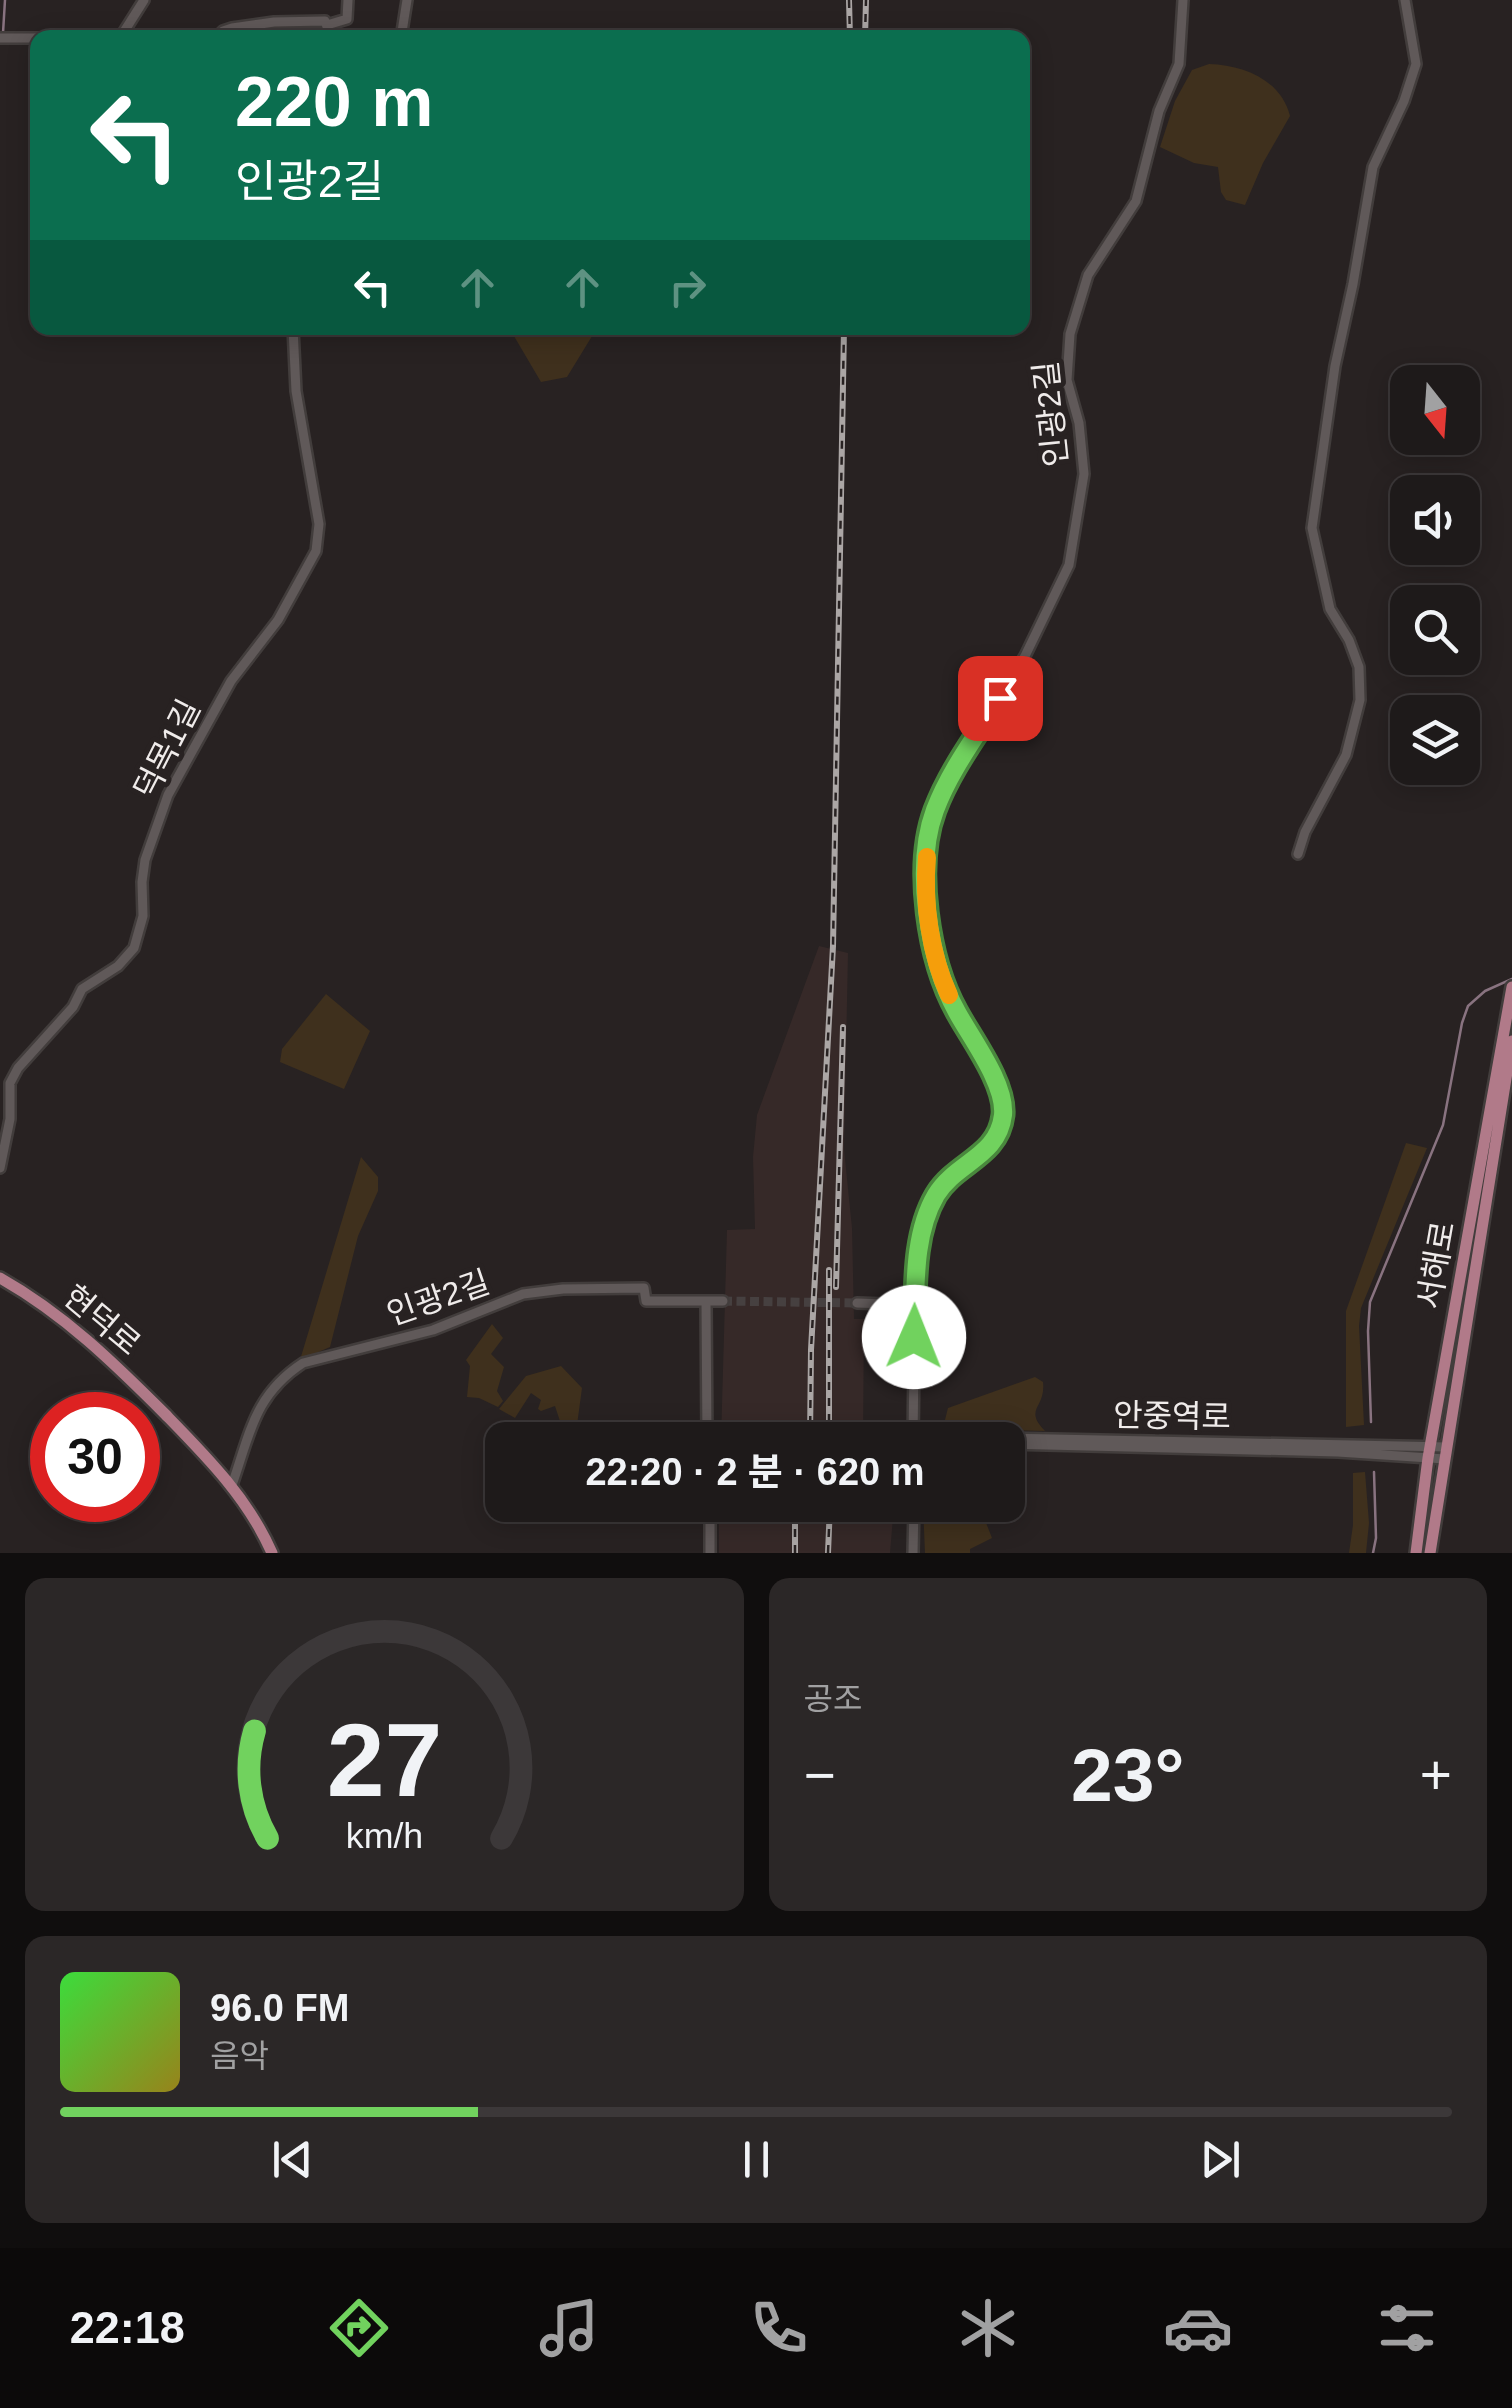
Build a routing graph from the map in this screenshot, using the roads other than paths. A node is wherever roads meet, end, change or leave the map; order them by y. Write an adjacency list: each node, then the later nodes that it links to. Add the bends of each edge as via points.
1 (144, 0): 7 (street)
2 (348, 0): 6 (street, via 347,19)
3 (407, 0): 10 (street)
4 (1183, 0): 22 (street, 인광2길, via 1179,64 1158,112 1136,202 1088,275 1070,334 1067,380 1084,474 1069,565 1025,656 960,758 930,829 927,897 940,976 1003,1105 992,1147 937,1193 921,1239)
5 (1405, 0): 14 (street, via 1416,64 1373,167 1334,366 1312,528 1330,608 1360,667 1360,700 1346,756)
6 (326, 24): 8 (street, via 274,22); 9 (street)
7 (125, 30)
8 (223, 30)
9 (329, 30)
10 (403, 30)
11 (0, 38): 12 (street)
12 (30, 38)
13 (293, 335): 17 (street, 덕목1길, via 319,524 316,551 278,620 231,681 168,795 145,860 134,948 82,989 10,1083)
14 (1298, 854)
15 (1512, 988): 27 (main road, 서해로)
16 (1512, 1041): 28 (main road, 서해로)
17 (0, 1168)
18 (0, 1278): 29 (main road, 현덕로, via 85,1336)
19 (723, 1301): 20 (street, 인광2길)
20 (706, 1302): 23 (street); 29 (street, 인광2길, via 646,1301 644,1288 629,1286 540,1291 432,1330 303,1363 262,1402)
21 (857, 1303): 22 (street)
22 (915, 1305): 24 (street, 인광2길)
23 (707, 1422)
24 (912, 1422)
25 (1025, 1440): 27 (street, 안중역로)
26 (1025, 1444): 27 (street)
27 (1430, 1452): 28 (street); 35 (main road, 서해로)
28 (1446, 1453): 36 (main road, 서해로)
29 (232, 1485): 32 (main road, 현덕로)
30 (710, 1522): 33 (street)
31 (911, 1522): 34 (street)
32 (272, 1553)
33 (710, 1553)
34 (911, 1553)
35 (1416, 1553)
36 (1430, 1553)

